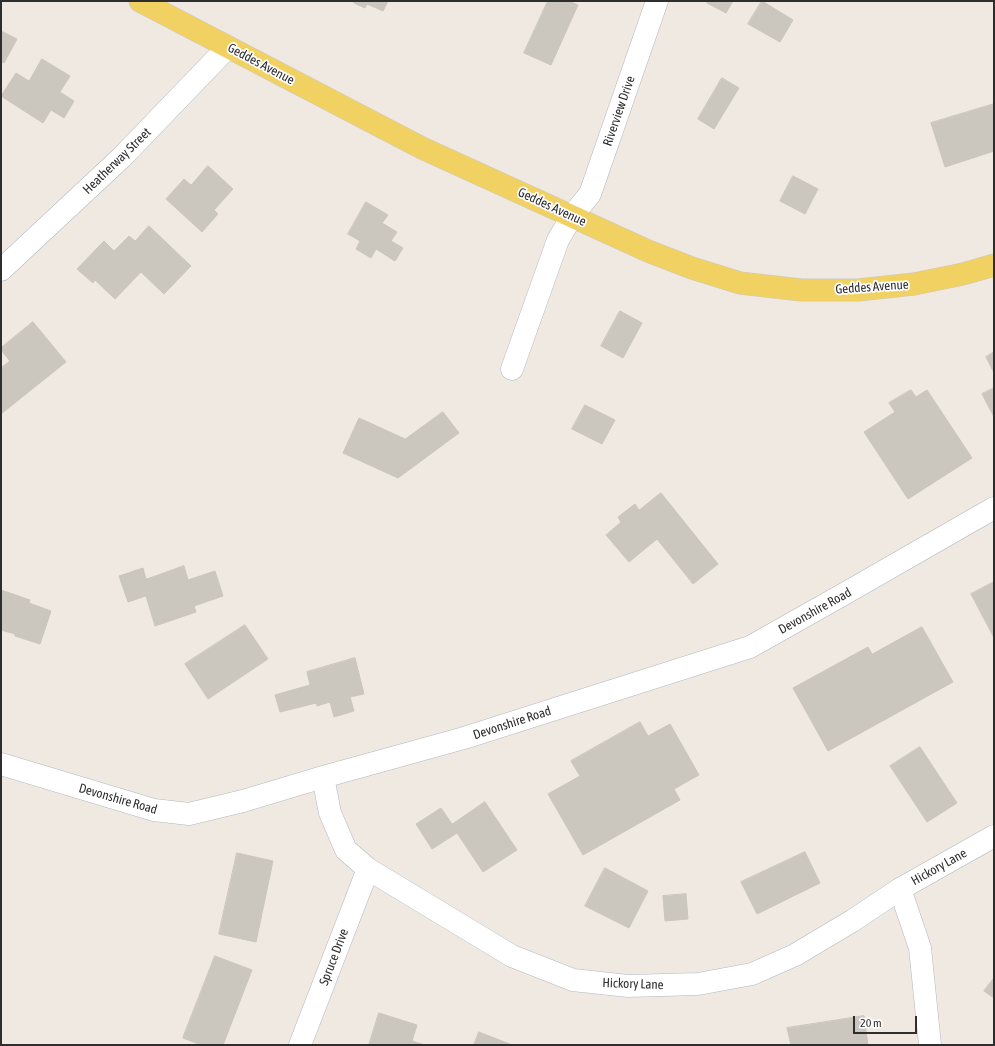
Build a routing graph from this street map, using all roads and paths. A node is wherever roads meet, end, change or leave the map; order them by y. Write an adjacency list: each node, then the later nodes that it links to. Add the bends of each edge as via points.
1 (140, 1): 3 (main road, Geddes Avenue)
2 (657, 1): 4 (street, Riverview Drive, via 590,194)
3 (228, 47): 4 (main road, Geddes Avenue, via 422,148); 6 (street, Heatherway Street, via 122,157)
4 (572, 216): 5 (main road, Geddes Avenue, via 648,251 740,283 801,290 858,290 914,284); 7 (street, Riverview Drive, via 558,240)
5 (994, 265)
6 (1, 270)
7 (512, 369)
8 (994, 508): 10 (street, Devonshire Road, via 750,647 464,738)
9 (1, 764): 10 (street, Devonshire Road, via 154,810 190,814)
10 (324, 777): 12 (street, Hickory Lane, via 330,813 346,850)
11 (994, 836): 13 (street, Hickory Lane)
12 (368, 869): 13 (street, Hickory Lane, via 512,956 573,980 628,986 698,984 752,974 795,955); 14 (street, Spruce Drive)
13 (900, 889): 15 (street, via 920,948)
14 (300, 1045)
15 (930, 1045)

